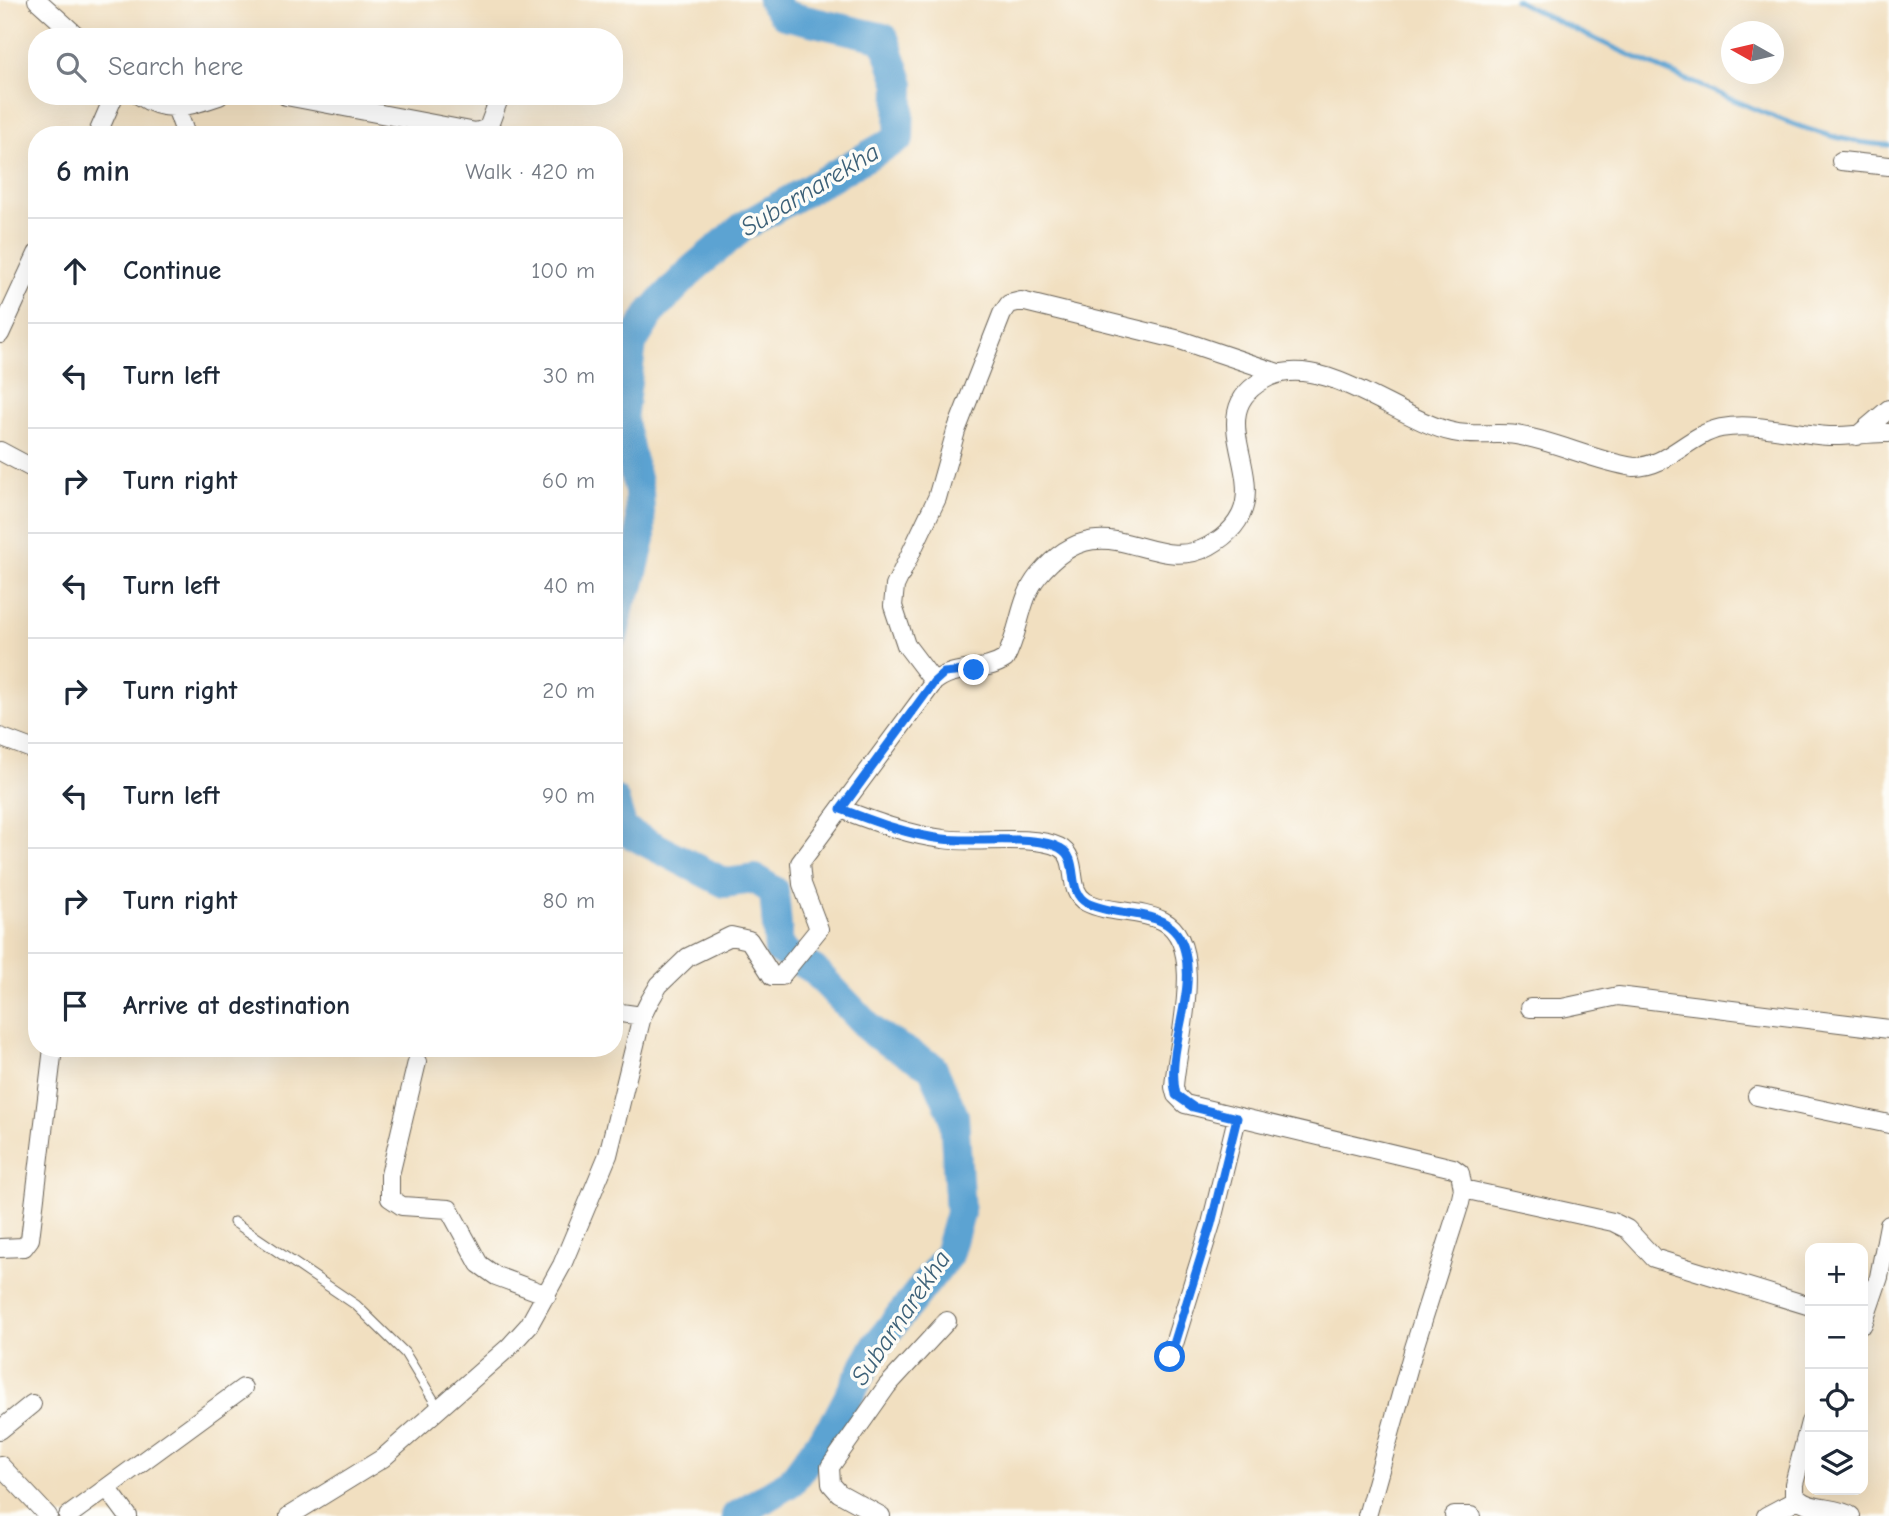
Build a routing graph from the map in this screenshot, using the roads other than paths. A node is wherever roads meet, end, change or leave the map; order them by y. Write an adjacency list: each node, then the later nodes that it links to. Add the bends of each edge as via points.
1 (37, 0): 2 (street)
2 (68, 28)
3 (110, 105): 9 (street)
4 (158, 105): 8 (street)
5 (192, 105): 8 (street)
6 (334, 105): 11 (street)
7 (497, 105): 12 (street)
8 (177, 110): 10 (street)
9 (101, 126)
10 (183, 126)
11 (444, 126)
12 (489, 126)
13 (1841, 162): 14 (street)
14 (1889, 166)
15 (28, 273): 16 (street)
16 (0, 334)
17 (1278, 373): 20 (street, via 1322,377 1452,432 1517,435 1634,467 1662,461 1703,433 1723,428); 23 (street, via 1247,390 1236,410 1247,502 1239,523 1207,547 1190,552 1171,553 1108,538 1082,542 1038,576 1005,659 974,670 944,673); 23 (street, via 1150,332 1021,301 1009,304 956,431 937,498 895,586 893,606 906,645)
18 (1889, 409): 20 (street)
19 (1889, 433): 20 (street)
20 (1857, 436)
21 (0, 451): 22 (street)
22 (28, 466)
23 (934, 682): 26 (street)
24 (0, 738): 25 (street)
25 (28, 748)
26 (841, 809): 29 (street, via 800,863 802,884 819,926 790,967 781,976 772,976 749,940 731,936 674,967); 34 (street, via 945,840 1060,848 1070,859 1081,899 1172,927 1180,937 1188,974 1175,1066 1176,1095 1193,1107)
27 (1530, 1008): 30 (street, via 1562,1008 1618,996)
28 (623, 1013): 29 (street)
29 (642, 1016): 40 (street, via 608,1155)
30 (1889, 1029)
31 (52, 1057): 39 (street, via 30,1239 24,1247)
32 (417, 1062): 40 (street, via 390,1174 390,1198 402,1206 449,1209 480,1264 496,1276)
33 (1757, 1096): 35 (street)
34 (1237, 1118): 36 (street, via 1453,1168); 44 (street, via 1211,1224)
35 (1889, 1124)
36 (1464, 1189): 41 (street, via 1613,1222 1627,1229 1654,1258); 58 (street)
37 (234, 1223): 47 (lane, via 356,1305 405,1353)
38 (1889, 1225): 42 (street)
39 (0, 1248)
40 (547, 1295): 47 (street, via 509,1347)
41 (1805, 1304)
42 (1868, 1309)
43 (947, 1321): 57 (street, via 887,1386 830,1467 831,1484 839,1493)
44 (1170, 1357)
45 (243, 1388): 51 (street)
46 (32, 1404): 48 (street)
47 (439, 1409): 56 (street, via 383,1458)
48 (0, 1430)
49 (1807, 1432): 52 (street, via 1794,1484)
50 (0, 1465): 53 (street)
51 (105, 1489): 54 (street); 55 (street)
52 (1798, 1499): 61 (street); 62 (street)
53 (48, 1516)
54 (68, 1516)
55 (128, 1516)
56 (289, 1516)
57 (881, 1516)
58 (1367, 1516)
59 (1454, 1516): 60 (street)
60 (1471, 1516)
61 (1766, 1516)
62 (1851, 1516)

